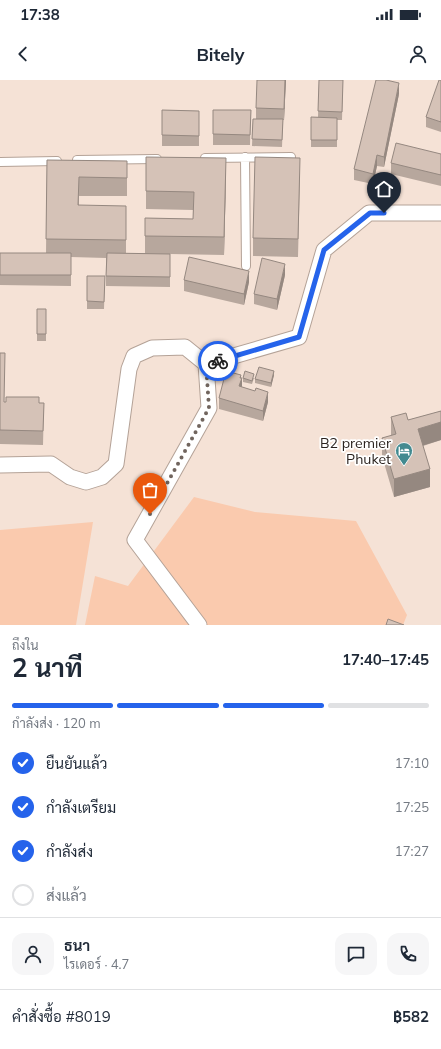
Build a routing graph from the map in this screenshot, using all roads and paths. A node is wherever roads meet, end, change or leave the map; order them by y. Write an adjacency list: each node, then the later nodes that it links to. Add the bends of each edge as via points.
1 (198, 158): 2 (lane)
2 (245, 158): 3 (lane); 7 (lane)
3 (291, 158)
4 (166, 159): 5 (lane)
5 (0, 162)
6 (441, 214): 8 (street, via 370,213 324,250 299,337)
7 (246, 266)
8 (206, 364): 9 (street, via 185,347 152,348 134,356 129,369 116,464 102,477 86,482 70,477 51,464); 10 (street, via 209,408 135,540)
9 (0, 465)
10 (199, 625)

